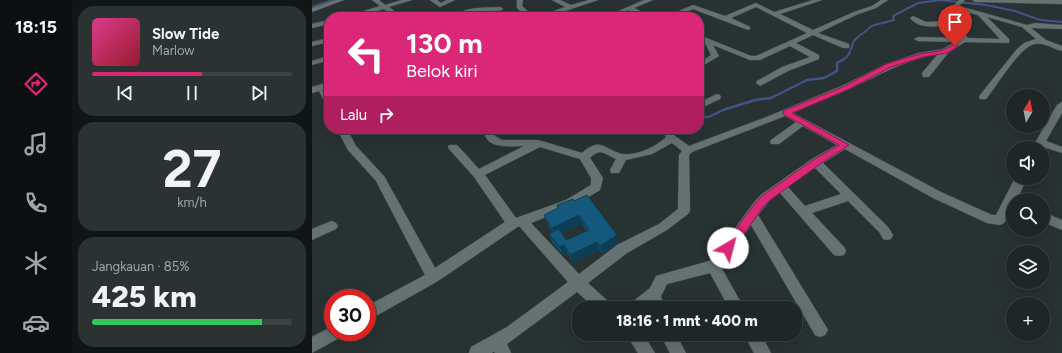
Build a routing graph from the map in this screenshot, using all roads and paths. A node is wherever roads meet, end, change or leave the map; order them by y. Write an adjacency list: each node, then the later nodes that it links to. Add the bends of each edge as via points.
1 (324, 0): 16 (street)
2 (341, 0): 22 (street)
3 (375, 0): 18 (street)
4 (409, 0): 18 (street)
5 (433, 0): 17 (street)
6 (452, 0): 17 (street)
7 (520, 0): 27 (street, via 519,7)
8 (555, 0): 19 (street)
9 (595, 0): 19 (street)
10 (650, 0): 20 (street)
11 (819, 0): 32 (street)
12 (885, 0): 44 (street)
13 (978, 0): 15 (street)
14 (958, 3): 33 (street); 37 (street, via 944,12)
15 (1061, 3)
16 (312, 4)
17 (440, 5): 21 (street)
18 (385, 7): 24 (street); 25 (street)
19 (569, 7): 28 (street)
20 (628, 8): 29 (street); 30 (street)
21 (429, 9)
22 (312, 10)
23 (500, 10): 26 (street)
24 (368, 12)
25 (392, 12)
26 (466, 12)
27 (525, 12)
28 (554, 12)
29 (619, 12)
30 (638, 12)
31 (680, 12): 34 (street, via 693,7)
32 (773, 14): 34 (street, via 756,5); 44 (street)
33 (980, 14): 41 (street); 46 (street, via 1006,40)
34 (725, 18): 43 (street)
35 (913, 18): 37 (street, via 922,23)
36 (324, 23): 38 (street)
37 (953, 23): 46 (street)
38 (320, 24): 39 (street); 40 (street)
39 (312, 26)
40 (324, 27)
41 (1026, 27): 42 (street); 50 (street)
42 (1062, 27)
43 (748, 28)
44 (813, 33): 51 (street); 53 (street)
45 (918, 39): 46 (street)
46 (965, 39): 55 (street)
47 (704, 40): 49 (street)
48 (324, 41): 52 (street)
49 (707, 41): 51 (street, via 753,58); 58 (street, via 715,56)
50 (1044, 42): 54 (street); 64 (street, via 1028,43)
51 (790, 43): 60 (street, via 816,57 785,69)
52 (312, 44)
53 (846, 46)
54 (1062, 49)
55 (945, 52): 59 (street); 67 (street, via 922,55 889,66 847,87)
56 (324, 59): 57 (street)
57 (312, 63)
58 (704, 63)
59 (926, 75)
60 (760, 83)
61 (324, 86): 62 (street)
62 (312, 90)
63 (717, 97): 65 (street)
64 (983, 97)
65 (704, 104)
66 (1062, 105): 73 (street)
67 (786, 112): 68 (street); 79 (street)
68 (803, 122): 74 (street); 76 (street)
69 (345, 134): 99 (street, via 352,148 380,179)
70 (489, 134): 75 (street, via 490,138 502,143)
71 (669, 134): 72 (street)
72 (672, 138): 79 (street); 82 (street, via 661,148)
73 (1041, 141)
74 (775, 142)
75 (538, 143): 81 (street); 85 (street)
76 (845, 145): 83 (street); 89 (street, via 983,217 1000,220)
77 (453, 147): 85 (street)
78 (1050, 147): 80 (street)
79 (688, 150): 100 (street, via 684,155 684,211 663,227 622,249)
80 (1062, 150)
81 (584, 157): 82 (street, via 592,149 598,148 606,149); 92 (street, via 597,178 596,187 571,202)
82 (622, 158): 84 (street)
83 (816, 162): 86 (street); 87 (street)
84 (615, 170)
85 (478, 174): 92 (street)
86 (780, 186): 88 (street); 90 (street, via 759,204)
87 (849, 196): 88 (street); 95 (street)
88 (803, 211): 97 (street)
89 (1006, 212)
90 (752, 216): 98 (street); 105 (street)
91 (1050, 220): 93 (street)
92 (517, 222): 99 (street); 100 (street)
93 (1062, 225)
94 (332, 226): 96 (street)
95 (887, 235)
96 (312, 236)
97 (839, 251)
98 (713, 266): 102 (street, via 661,280); 103 (street)
99 (434, 277): 104 (street)
100 (578, 283): 101 (street); 111 (street)
101 (597, 301)
102 (655, 301)
103 (733, 301)
104 (376, 309)
105 (820, 330)
106 (324, 338): 110 (street)
107 (639, 341): 113 (street)
108 (672, 341): 114 (street)
109 (756, 341): 115 (street)
110 (312, 345)
111 (501, 347): 112 (street)
112 (477, 353)
113 (647, 353)
114 (678, 353)
115 (763, 353)

